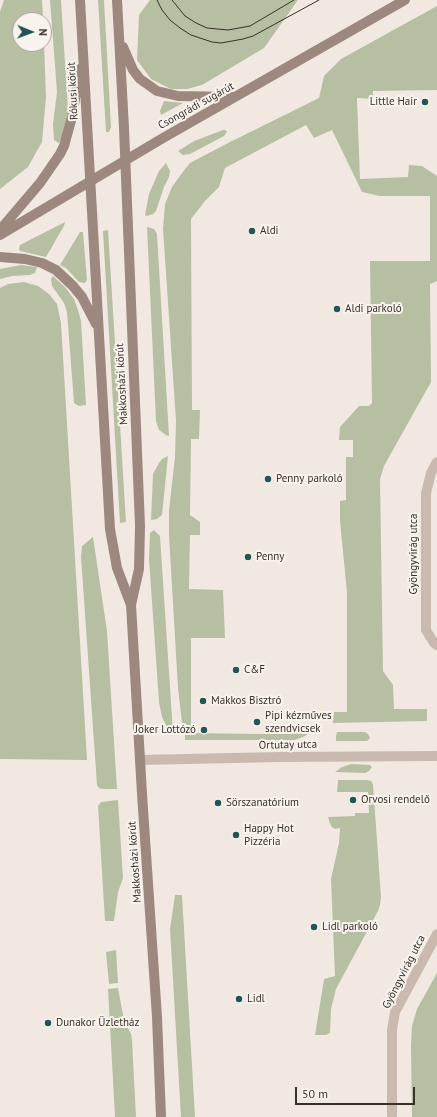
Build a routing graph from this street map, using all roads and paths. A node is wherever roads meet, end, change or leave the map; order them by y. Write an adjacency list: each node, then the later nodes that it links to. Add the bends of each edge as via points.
1 (80, 0): 5 (main road, Rókusi körút)
2 (117, 0): 4 (main road)
3 (405, 0): 6 (main road, Csongrádi sugárút)
4 (119, 35): 6 (main road, via 133,70 140,79 157,91 178,96); 7 (main road)
5 (83, 49): 8 (main road, Rókusi körút); 9 (main road, via 72,117 64,146 40,183)
6 (235, 97): 7 (main road, Csongrádi sugárút)
7 (125, 160): 8 (main road, Csongrádi sugárút); 14 (main road, Makkosházi körút, via 140,526 138,569)
8 (90, 181): 10 (main road, Csongrádi sugárút); 12 (main road, Makkosházi körút)
9 (0, 230)
10 (0, 235)
11 (0, 257): 12 (main road, via 25,259 56,270 82,297)
12 (99, 332): 14 (main road, Makkosházi körút, via 110,528 118,568)
13 (437, 462): 15 (street, Gyöngyvirág utca, via 431,473 426,494 426,630)
14 (132, 605): 17 (main road, Makkosházi körút)
15 (437, 645)
16 (437, 756): 17 (street, Ortutay utca)
17 (140, 760): 19 (main road, Makkosházi körút)
18 (437, 934): 20 (street, Gyöngyvirág utca, via 395,1012 392,1030)
19 (161, 1117)
20 (392, 1117)

